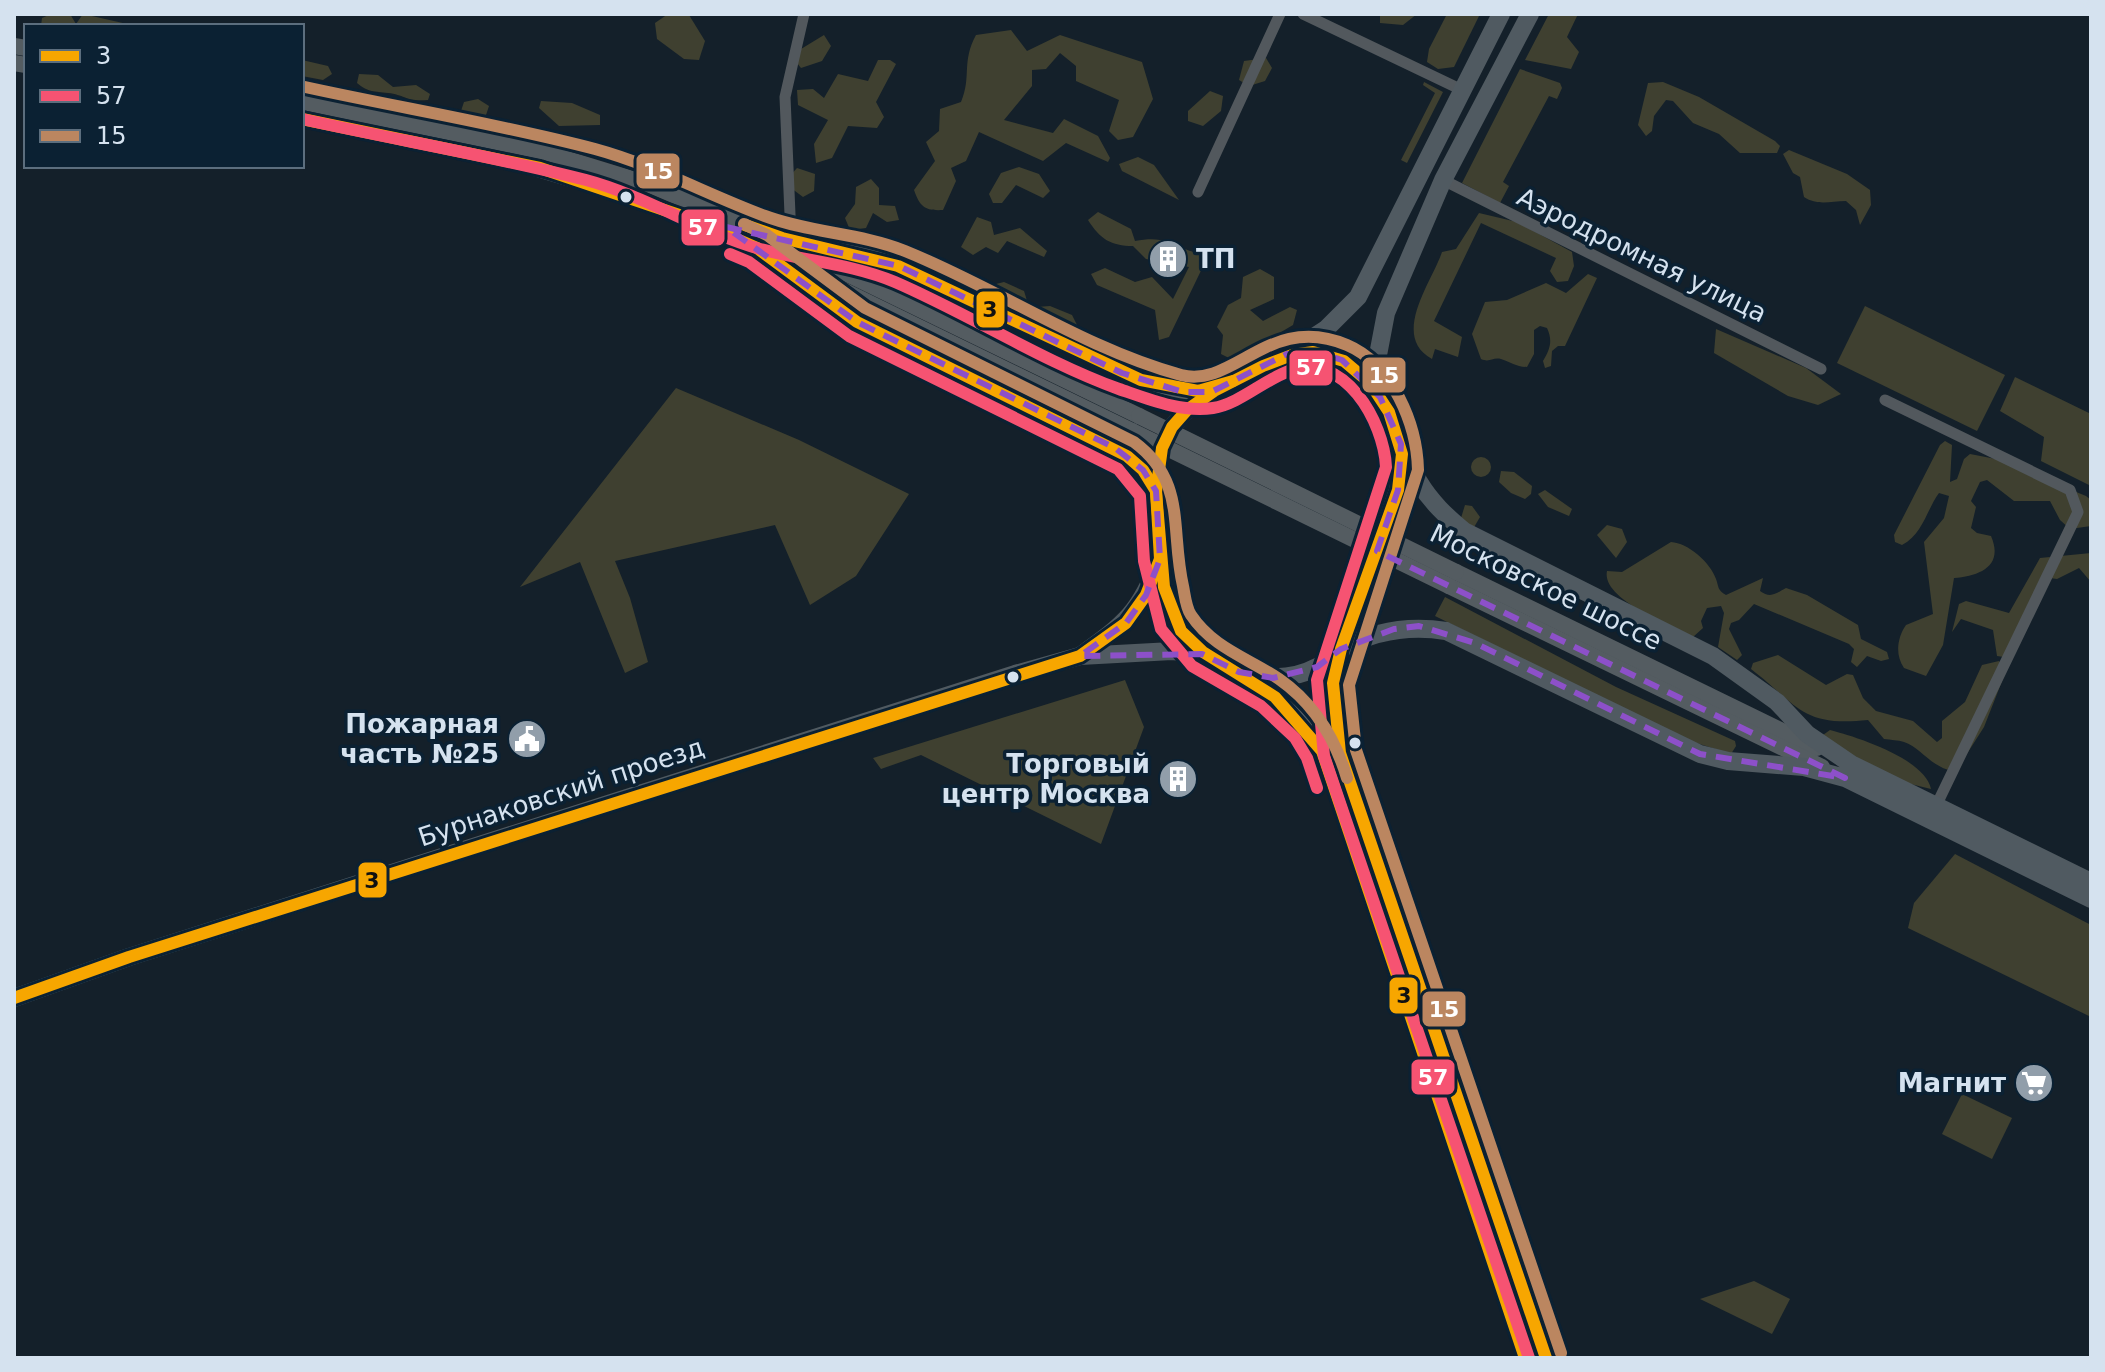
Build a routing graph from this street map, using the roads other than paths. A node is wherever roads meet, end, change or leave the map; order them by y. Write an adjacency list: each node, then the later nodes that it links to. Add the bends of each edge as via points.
1 (804, 14): 11 (street, via 785,97)
2 (1280, 14): 10 (street)
3 (1303, 14): 6 (street)
4 (1501, 14): 6 (main road)
5 (1530, 14): 9 (main road)
6 (1462, 90): 13 (main road, via 1358,297 1326,329)
7 (304, 103): 12 (main road, Московское шоссе, via 591,165 645,183)
8 (304, 119): 12 (main road, Московское шоссе, via 511,161)
9 (1443, 180): 14 (street, Аэродромная улица); 16 (main road, via 1386,313 1378,355)
10 (1198, 192)
11 (791, 238): 12 (main road); 15 (main road, via 899,266 1122,373 1183,392)
12 (760, 241): 19 (main road, via 857,322 1127,456); 25 (main road, Московское шоссе, bridge)
13 (1287, 354): 15 (main road); 16 (main road, via 1316,352 1342,360)
14 (1821, 369)
15 (1211, 392): 19 (main road, via 1192,404 1165,438)
16 (1380, 397): 18 (main road)
17 (1885, 400): 26 (street, via 2070,490 2078,512)
18 (1401, 444): 21 (main road, via 1398,490); 25 (main road, via 1437,508 1464,531 1713,656 1777,702)
19 (1156, 491): 20 (main road)
20 (1160, 559): 22 (main road, via 1174,620); 23 (main road, via 1146,595 1126,623)
21 (1341, 649): 24 (main road, via 1297,675 1273,678); 25 (main road, via 1394,629 1446,631 1700,754); 31 (main road, via 1332,705 1340,753)
22 (1202, 654): 23 (main road); 24 (main road)
23 (1080, 656): 29 (main road, Бурнаковский проезд)
24 (1239, 672): 30 (main road, via 1308,728 1322,751)
25 (1848, 771): 26 (main road, Московское шоссе); 28 (main road, Московское шоссе)
26 (1936, 806): 27 (main road, Московское шоссе)
27 (2091, 882)
28 (2091, 899)
29 (14, 998)
30 (1525, 1358)
31 (1546, 1358)

